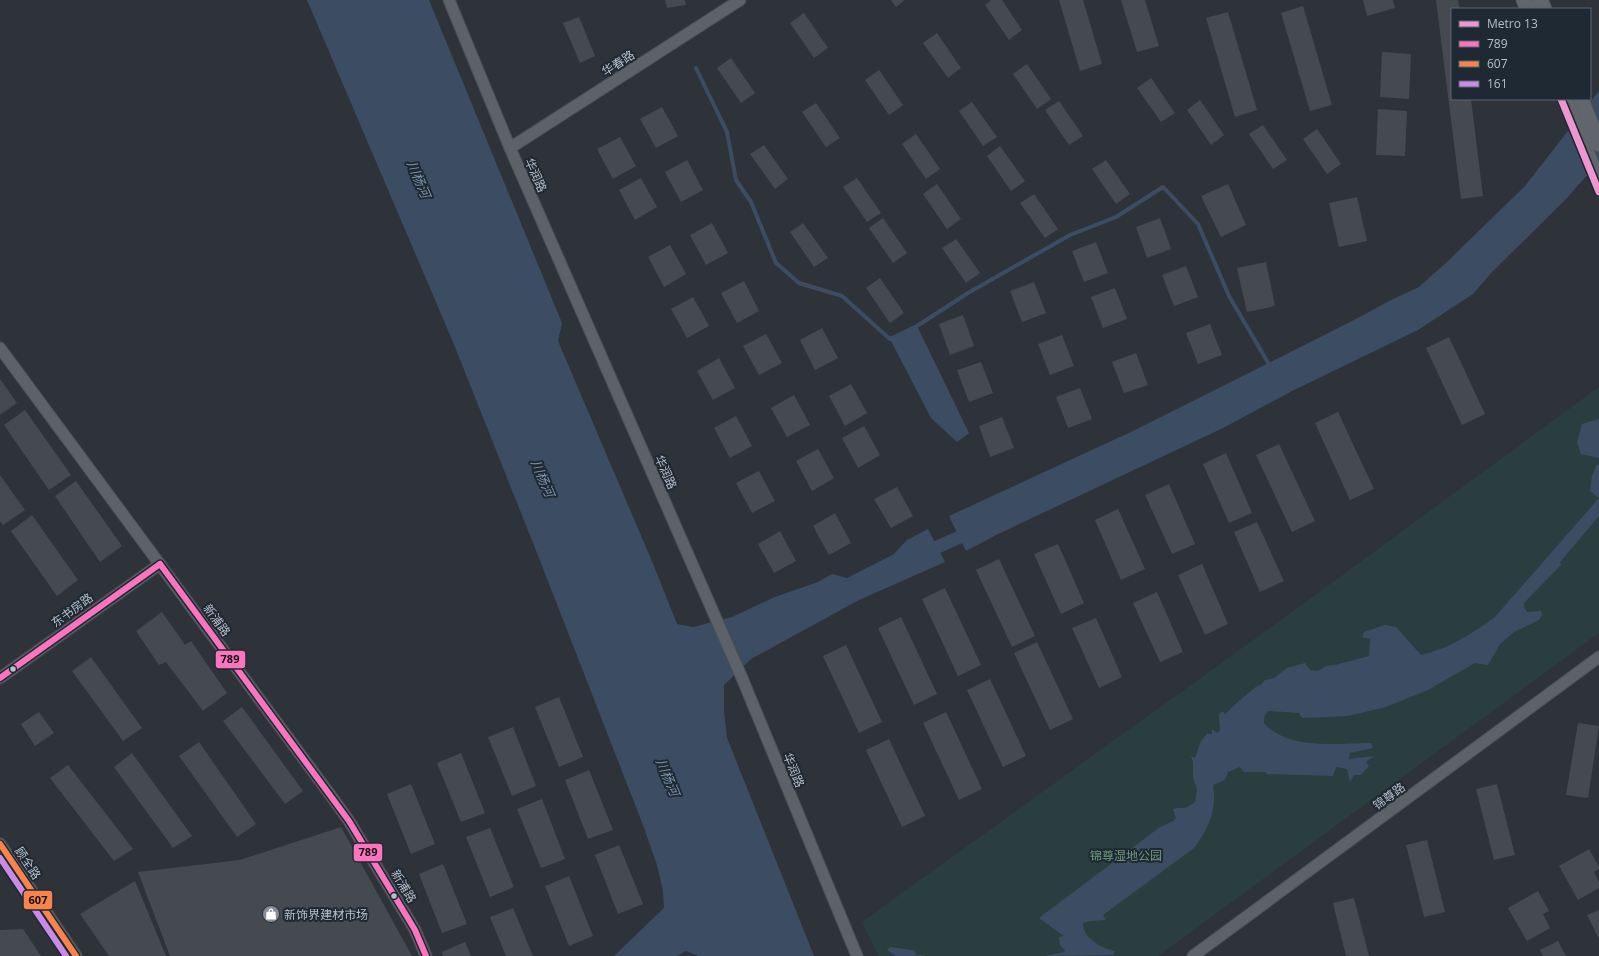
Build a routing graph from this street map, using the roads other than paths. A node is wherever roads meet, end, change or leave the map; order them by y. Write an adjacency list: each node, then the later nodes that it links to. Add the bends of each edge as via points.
1 (449, 0): 6 (street, 华润路)
2 (740, 0): 6 (street, 华春路)
3 (1564, 100): 7 (main road)
4 (1581, 100): 5 (main road)
5 (1599, 144)
6 (510, 148): 15 (street, 华润路, via 742,678)
7 (1597, 177)
8 (0, 348): 9 (street, 新浦路)
9 (160, 564): 11 (street, 东书房路); 14 (street, 新浦路, via 349,821 415,930)
10 (1599, 657): 16 (street, 锦尊路)
11 (0, 678)
12 (0, 844): 13 (street, 顾全路)
13 (76, 956)
14 (426, 956)
15 (857, 956)
16 (1193, 956)

